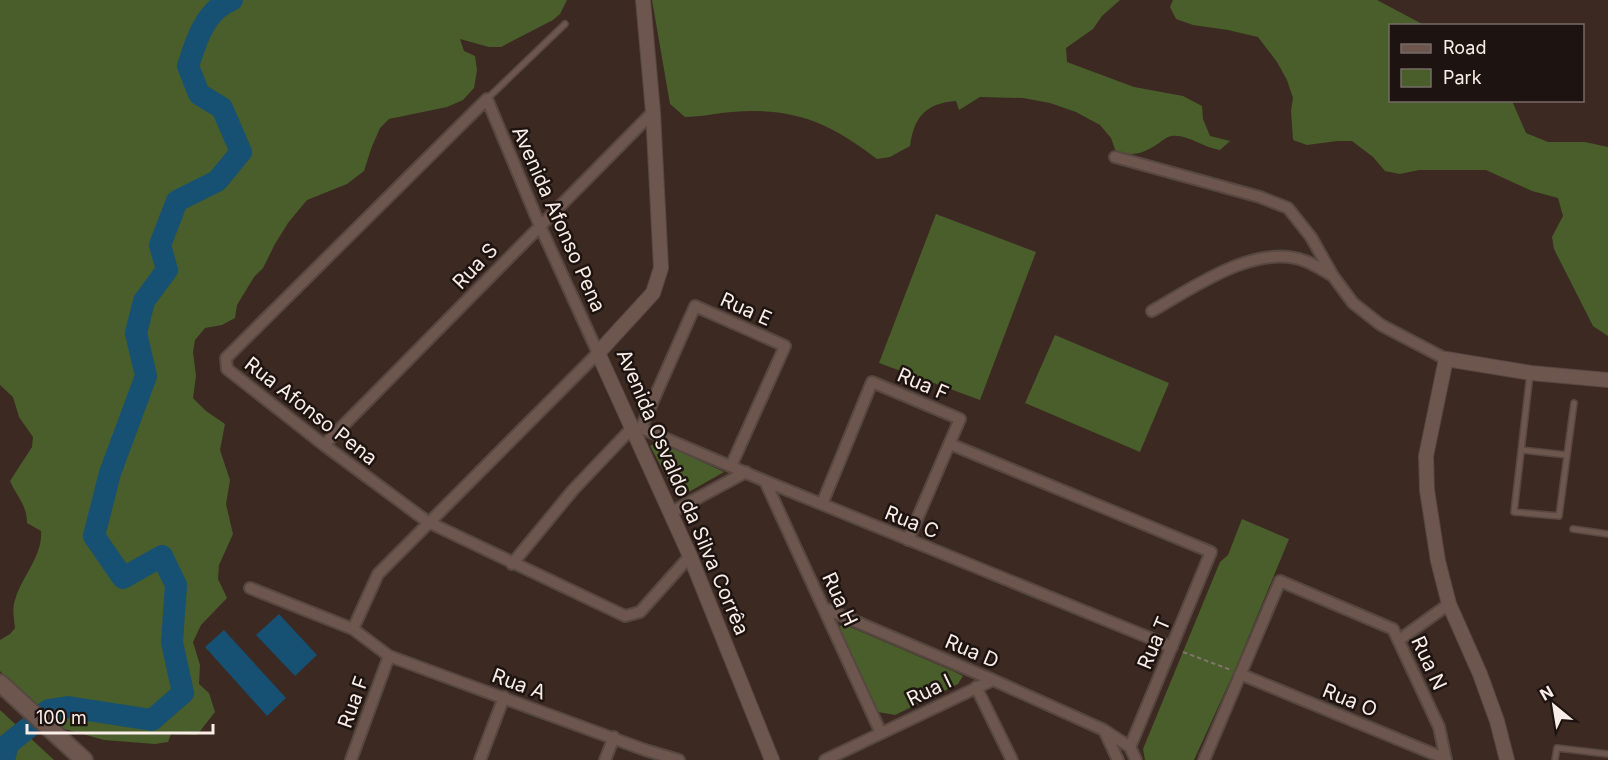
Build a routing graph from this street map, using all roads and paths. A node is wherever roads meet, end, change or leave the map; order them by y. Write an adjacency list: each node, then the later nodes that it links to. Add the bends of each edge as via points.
1 (643, 0): 4 (street, Avenida Osvaldo da Silva Corrêa)
2 (565, 24): 3 (lane)
3 (487, 99): 6 (street, Avenida Afonso Pena); 16 (street, Rua Afonso Pena, via 226,358 228,369)
4 (653, 112): 6 (street, Rua S); 9 (street, Avenida Osvaldo da Silva Corrêa, via 661,268 653,294)
5 (1115, 158): 7 (street, via 1288,208 1311,237)
6 (540, 226): 9 (street, Avenida Afonso Pena); 16 (street, Rua S)
7 (1333, 276): 8 (street, via 1304,260 1273,256 1234,266); 10 (street, via 1353,303 1381,325)
8 (1152, 311)
9 (598, 353): 14 (street, Avenida Osvaldo da Silva Corrêa); 24 (street)
10 (1446, 359): 11 (street); 31 (street, via 1426,456 1436,549)
11 (1531, 373): 12 (street); 17 (lane)
12 (1608, 380)
13 (1574, 403): 18 (lane)
14 (636, 428): 19 (street, Rua C); 19 (street, Rua E, via 695,306 785,346); 23 (street, Avenida Osvaldo da Silva Corrêa); 29 (street, via 573,490)
15 (950, 444): 22 (street, Rua F, via 960,419 872,382); 27 (street, Rua F); 35 (street, Rua T, via 1211,552)
16 (324, 446): 24 (street, Rua Afonso Pena)
17 (1522, 450): 18 (lane); 18 (lane, via 1514,512 1559,516)
18 (1567, 455)
19 (731, 466): 20 (street, Rua C)
20 (746, 472): 21 (street, Rua C); 23 (street)
21 (765, 481): 22 (street, Rua C); 32 (street, Rua H)
22 (822, 504): 27 (street, Rua C)
23 (670, 513): 28 (street, Avenida Osvaldo da Silva Corrêa)
24 (428, 522): 29 (street, Rua Afonso Pena); 33 (street, via 378,574)
25 (1573, 529): 26 (lane)
26 (1608, 534)
27 (908, 540): 35 (street, Rua C)
28 (690, 556): 29 (street, Rua Afonso Pena, via 640,612 625,616); 54 (street, Avenida Osvaldo da Silva Corrêa)
29 (512, 564)
30 (250, 588): 33 (street, Rua A)
31 (1449, 604): 34 (street); 60 (street, via 1480,674)
32 (824, 608): 38 (street, Rua D); 43 (street, Rua H)
33 (353, 629): 36 (street, Rua A)
34 (1399, 640): 37 (street, Rua N, via 1393,629 1280,581); 48 (street, Rua N, via 1439,727)
35 (1172, 647): 37 (path); 45 (street, Rua T)
36 (389, 656): 41 (street, Rua A); 50 (street, Rua F)
37 (1240, 674): 48 (street, Rua O); 59 (street)
38 (993, 680): 40 (street); 42 (street, Rua D)
39 (0, 683): 49 (main road)
40 (976, 687): 43 (street, Rua I); 56 (street, Rua I)
41 (504, 697): 44 (street, Rua A); 51 (street)
42 (1104, 730): 45 (street, Rua D); 57 (street)
43 (881, 734): 55 (street, Rua I)
44 (614, 737): 47 (street, Rua A); 52 (street)
45 (1130, 747): 58 (street)
46 (1608, 754): 61 (lane, via 1557,748)
47 (647, 755): 53 (street, Rua A)
48 (1446, 759)
49 (84, 760)
50 (351, 760)
51 (480, 760)
52 (605, 760)
53 (679, 760)
54 (772, 760)
55 (825, 760)
56 (1012, 760)
57 (1118, 760)
58 (1136, 760)
59 (1204, 760)
60 (1507, 760)
61 (1555, 760)

